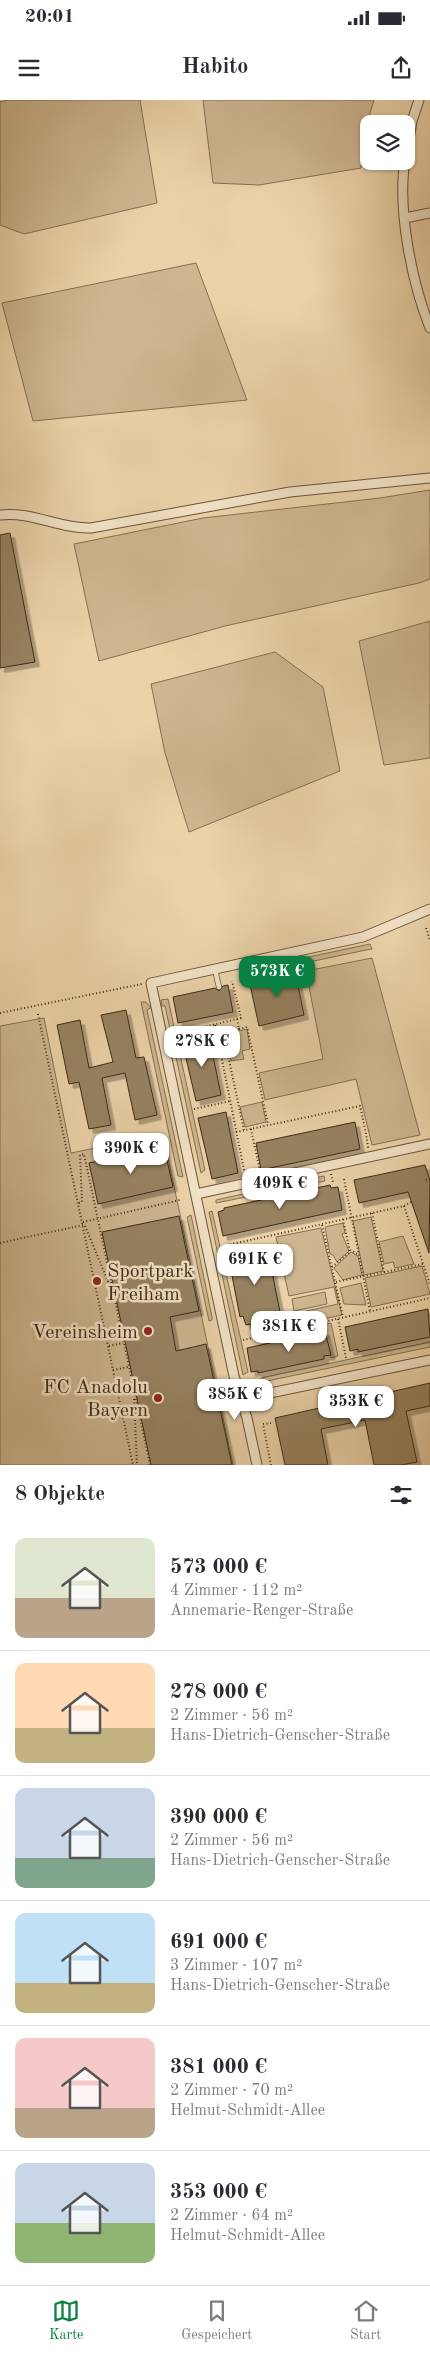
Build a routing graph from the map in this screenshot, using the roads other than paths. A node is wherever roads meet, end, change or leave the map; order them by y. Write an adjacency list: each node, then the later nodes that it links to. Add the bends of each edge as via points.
1 (419, 100): 2 (street)
2 (414, 115)
3 (404, 170): 5 (street)
4 (430, 213): 5 (street)
5 (405, 218): 6 (street, via 413,275)
6 (430, 328)
7 (430, 478): 8 (street, via 290,492 91,528 65,527 30,515)
8 (0, 515)
9 (430, 909): 10 (street, via 363,937)
10 (215, 970): 11 (lane); 13 (street, via 151,983)
11 (218, 987)
12 (430, 1144): 13 (street)
13 (196, 1194): 15 (street)
14 (430, 1360): 15 (street)
15 (241, 1399): 16 (street)
16 (257, 1465)

